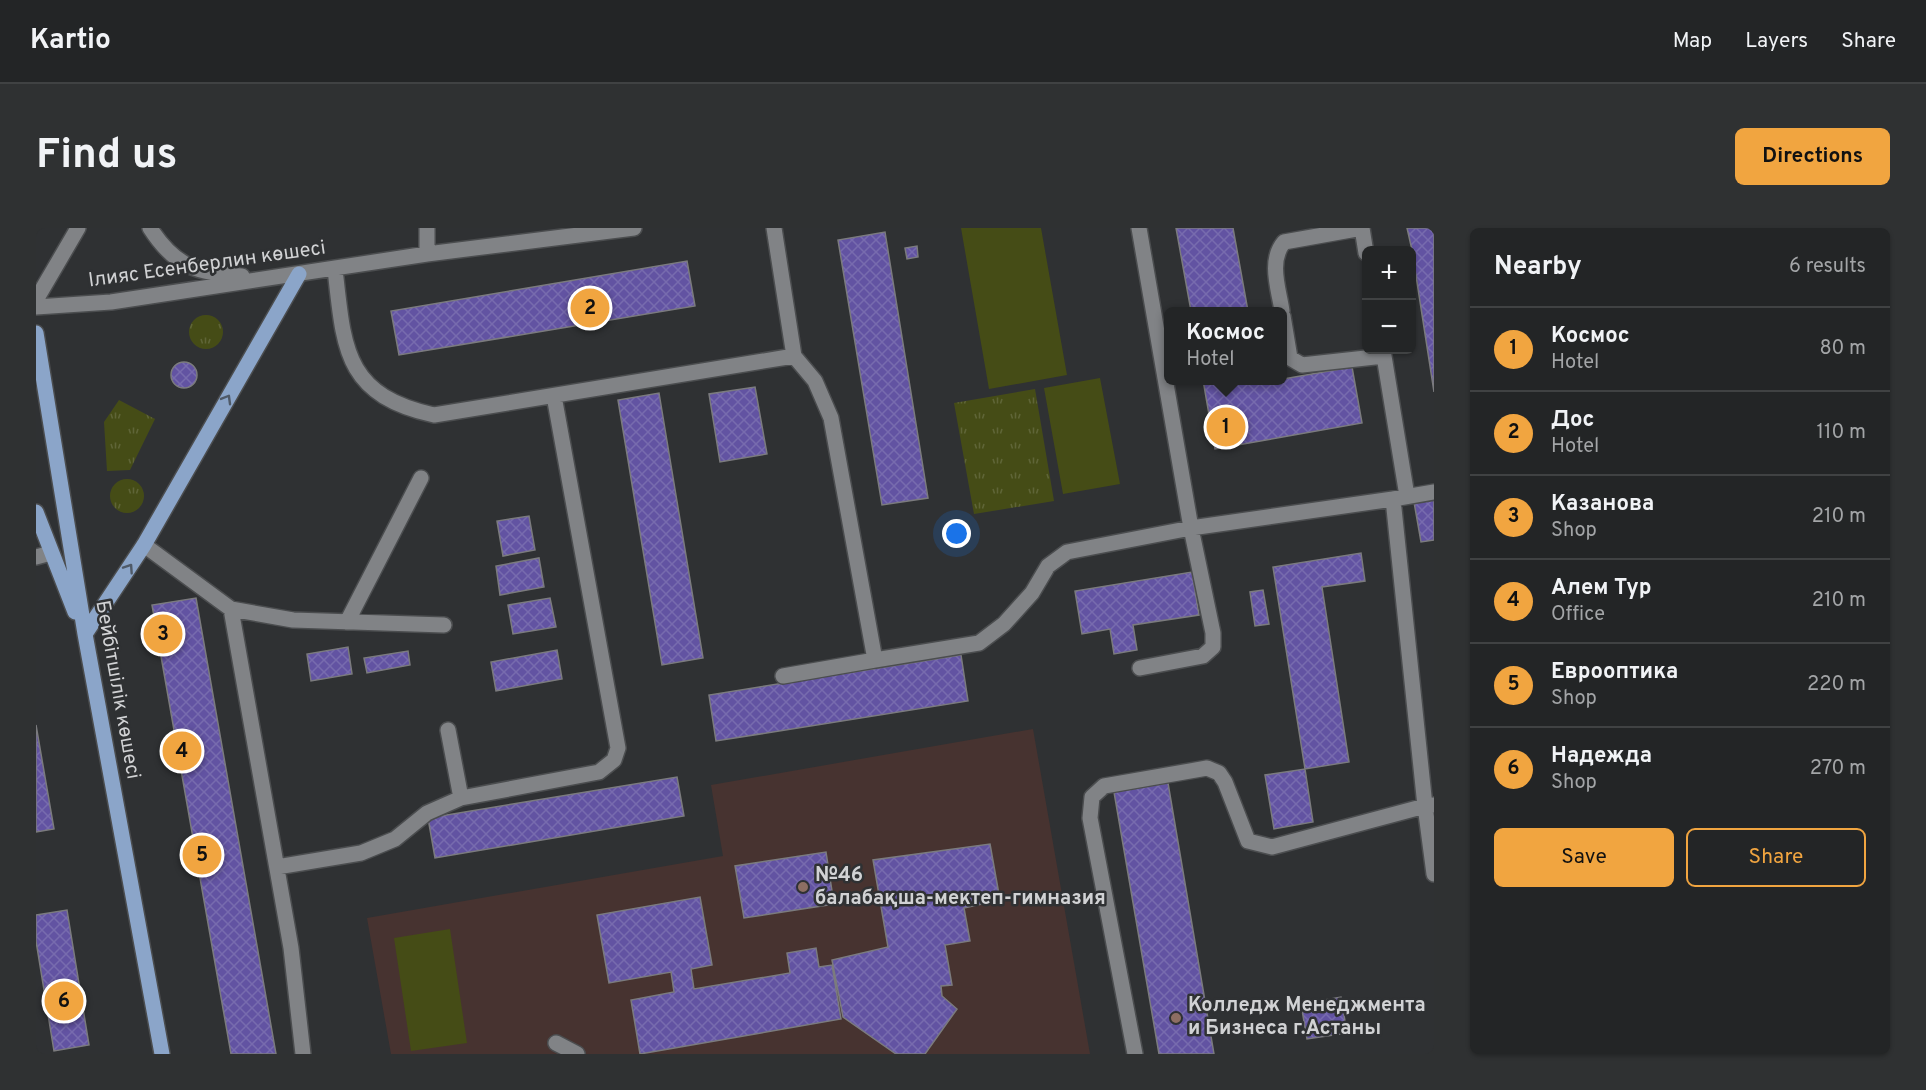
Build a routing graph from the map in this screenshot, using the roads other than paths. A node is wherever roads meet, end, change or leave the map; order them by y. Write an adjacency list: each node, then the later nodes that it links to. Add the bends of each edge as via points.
1 (78, 228): 12 (street)
2 (150, 228): 11 (street, via 180,263 209,274)
3 (427, 228): 9 (street)
4 (634, 228): 9 (street, Ілияс Есенберлин көшесі)
5 (774, 228): 19 (street)
6 (1139, 228): 20 (street)
7 (1362, 228): 8 (street); 14 (street, via 1284,242 1278,249 1275,266)
8 (1365, 246)
9 (427, 254): 10 (street, Ілияс Есенберлин көшесі)
10 (335, 269): 11 (street, Ілияс Есенберлин көшесі); 22 (street, via 343,339 358,374 382,397 408,410 434,416)
11 (299, 274): 13 (street, Ілияс Есенберлин көшесі, via 111,302); 28 (main road, one-way to 11)
12 (36, 300)
13 (36, 307)
14 (1281, 307)
15 (36, 333): 33 (main road, Бейбітшілік көшесі)
16 (1287, 340): 17 (street, via 1290,358 1302,365)
17 (1376, 354)
18 (1383, 354): 25 (street)
19 (794, 356): 22 (street); 34 (street, via 815,381 831,418)
20 (1164, 372)
21 (1166, 385): 27 (street)
22 (554, 396): 38 (street, via 618,748 614,760 599,772)
23 (421, 478): 31 (street)
24 (1434, 492): 25 (street)
25 (1400, 498): 27 (street); 39 (street)
26 (36, 512): 29 (main road)
27 (1191, 528): 34 (street, via 1067,552 1048,566 1032,593 1004,624 979,643); 35 (street, via 1213,647 1203,656)
28 (144, 545): 30 (street); 33 (main road, one-way to 28)
29 (43, 555): 33 (main road)
30 (231, 609): 31 (street, via 293,620); 40 (street)
31 (347, 622): 32 (street)
32 (444, 625)
33 (85, 634): 43 (main road, Бейбітшілік көшесі)
34 (874, 660): 36 (street)
35 (1140, 668)
36 (783, 676)
37 (448, 730): 38 (street)
38 (461, 798): 40 (street, via 427,813 394,839 361,853)
39 (1429, 806): 41 (street); 46 (street, via 1272,847 1248,841 1226,782 1219,773 1207,768 1104,786 1092,797 1090,818)
40 (277, 867): 44 (street)
41 (1434, 874)
42 (556, 1043): 45 (street)
43 (162, 1054)
44 (303, 1054)
45 (577, 1054)
46 (1135, 1054)

